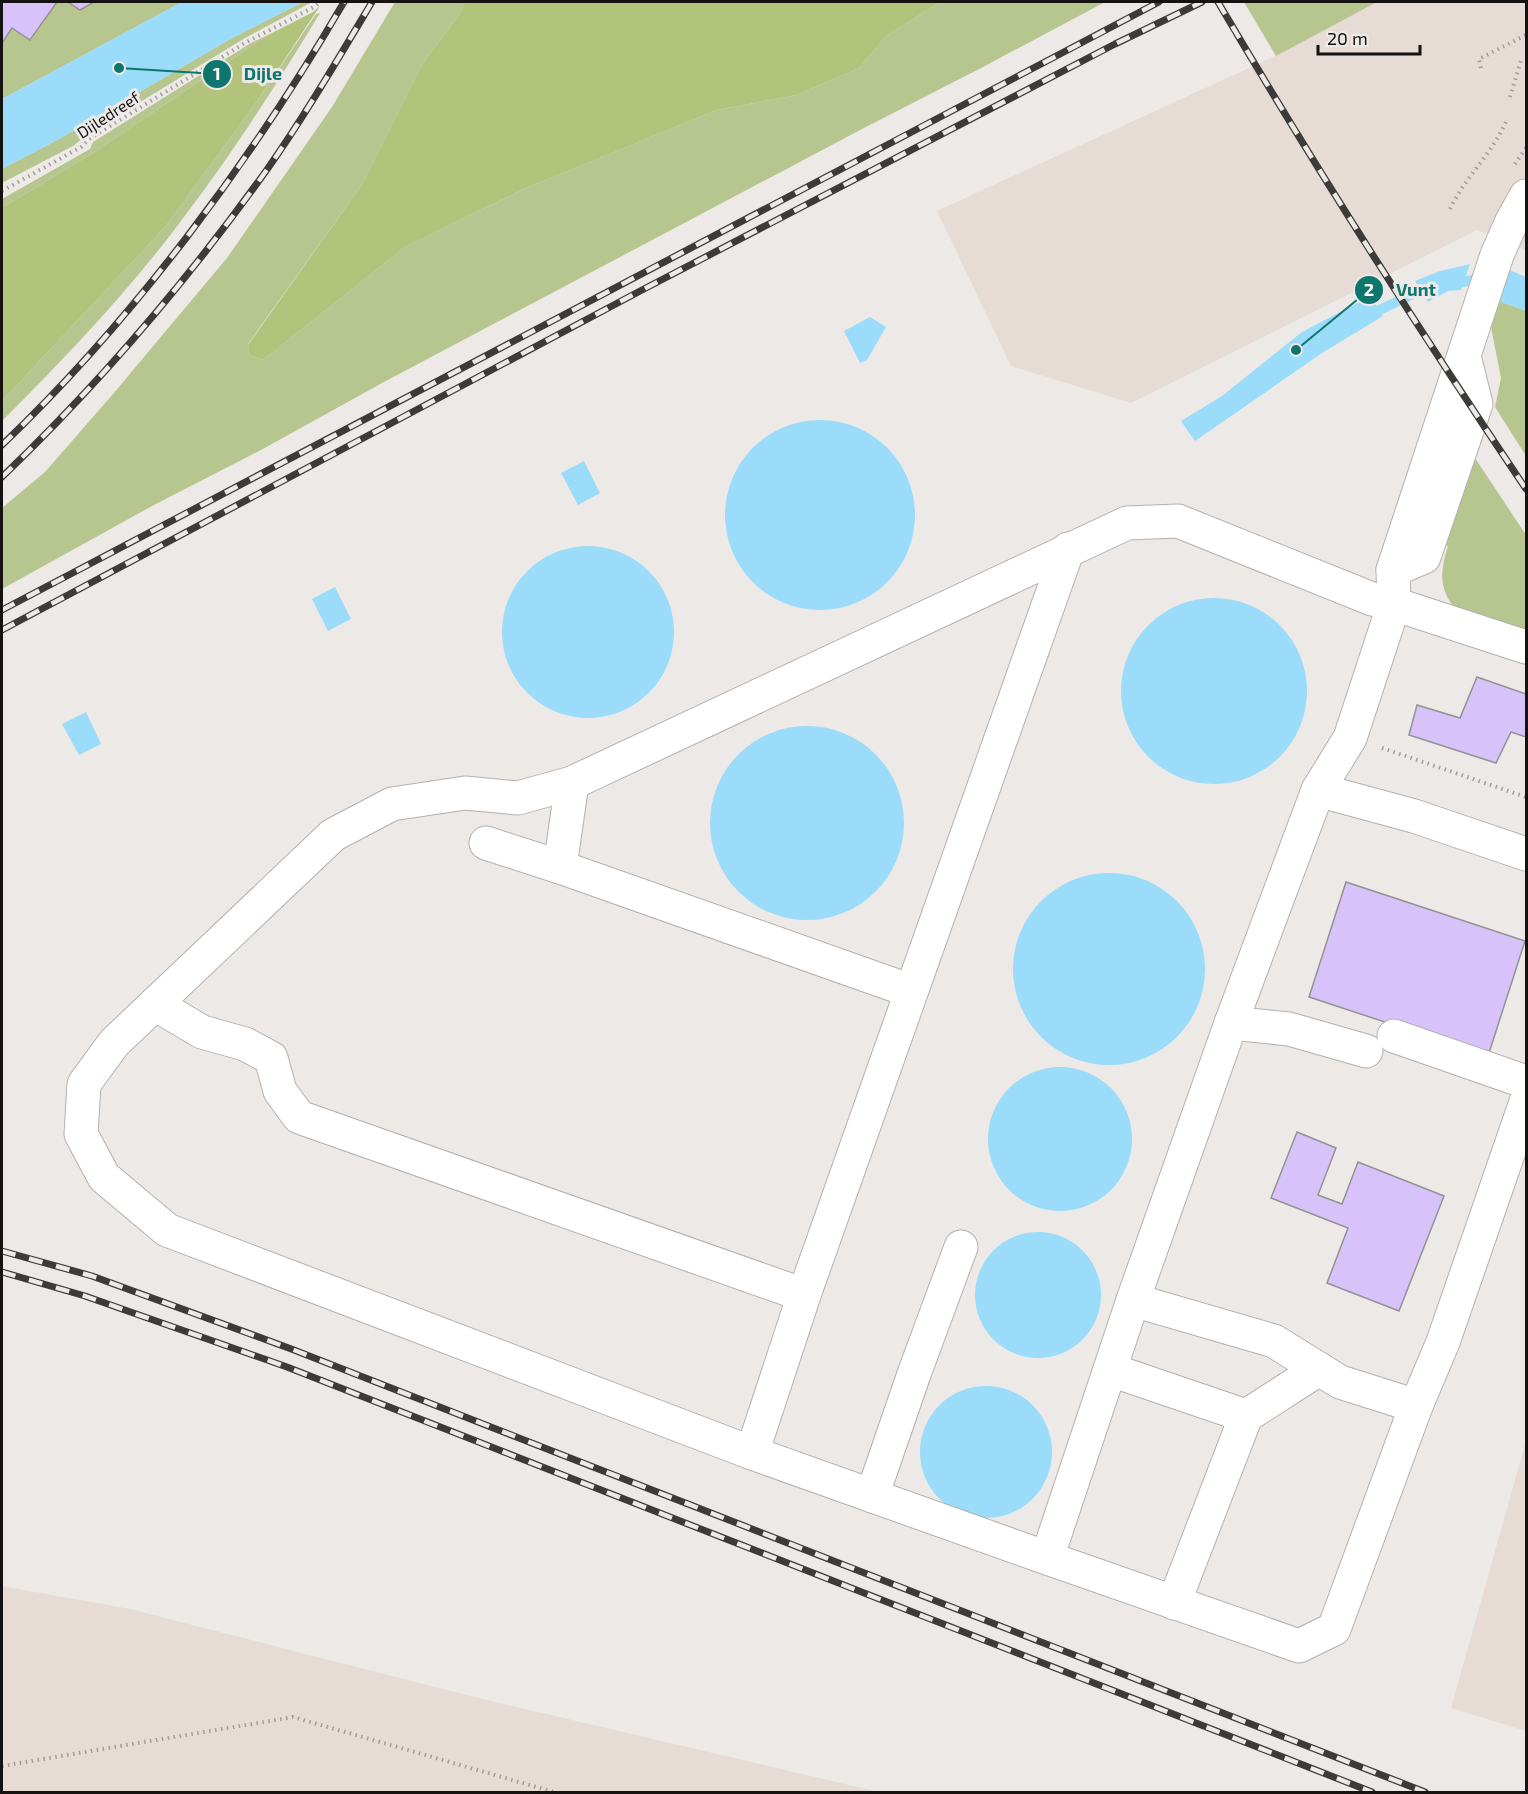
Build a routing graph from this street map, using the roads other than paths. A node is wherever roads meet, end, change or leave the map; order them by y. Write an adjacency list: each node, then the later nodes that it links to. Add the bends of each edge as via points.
1 (1527, 196): 3 (lane, via 1497,255 1393,570)
2 (1068, 549): 3 (lane, via 1127,523 1178,521 1372,599); 5 (lane); 10 (lane)
3 (1394, 604): 4 (lane); 6 (lane, via 1350,738)
4 (1527, 647)
5 (572, 783): 9 (lane); 11 (lane, via 518,798 465,793 392,804 333,835)
6 (1318, 790): 8 (lane, via 1414,816); 12 (lane)
7 (486, 843): 9 (lane)
8 (1527, 854)
9 (560, 867): 10 (lane)
10 (911, 991): 16 (lane)
11 (155, 1004): 16 (lane, via 202,1032 245,1044 271,1058 280,1091 300,1117); 22 (lane, via 114,1043 84,1084 81,1134 104,1177 167,1230)
12 (1231, 1023): 13 (lane, via 1380,1044); 17 (lane)
13 (1527, 1083)
14 (1527, 1102): 20 (lane, via 1443,1342)
15 (961, 1246): 23 (lane)
16 (804, 1295): 22 (lane)
17 (1133, 1299): 18 (lane, via 1274,1341); 19 (lane)
18 (1319, 1369): 20 (lane, via 1340,1382); 21 (lane)
19 (1111, 1370): 21 (lane); 24 (lane)
20 (1416, 1406): 25 (lane, via 1334,1629 1299,1646)
21 (1246, 1416): 25 (lane)
22 (752, 1453): 23 (lane)
23 (872, 1496): 24 (lane)
24 (1047, 1558): 25 (lane)
25 (1174, 1603)

